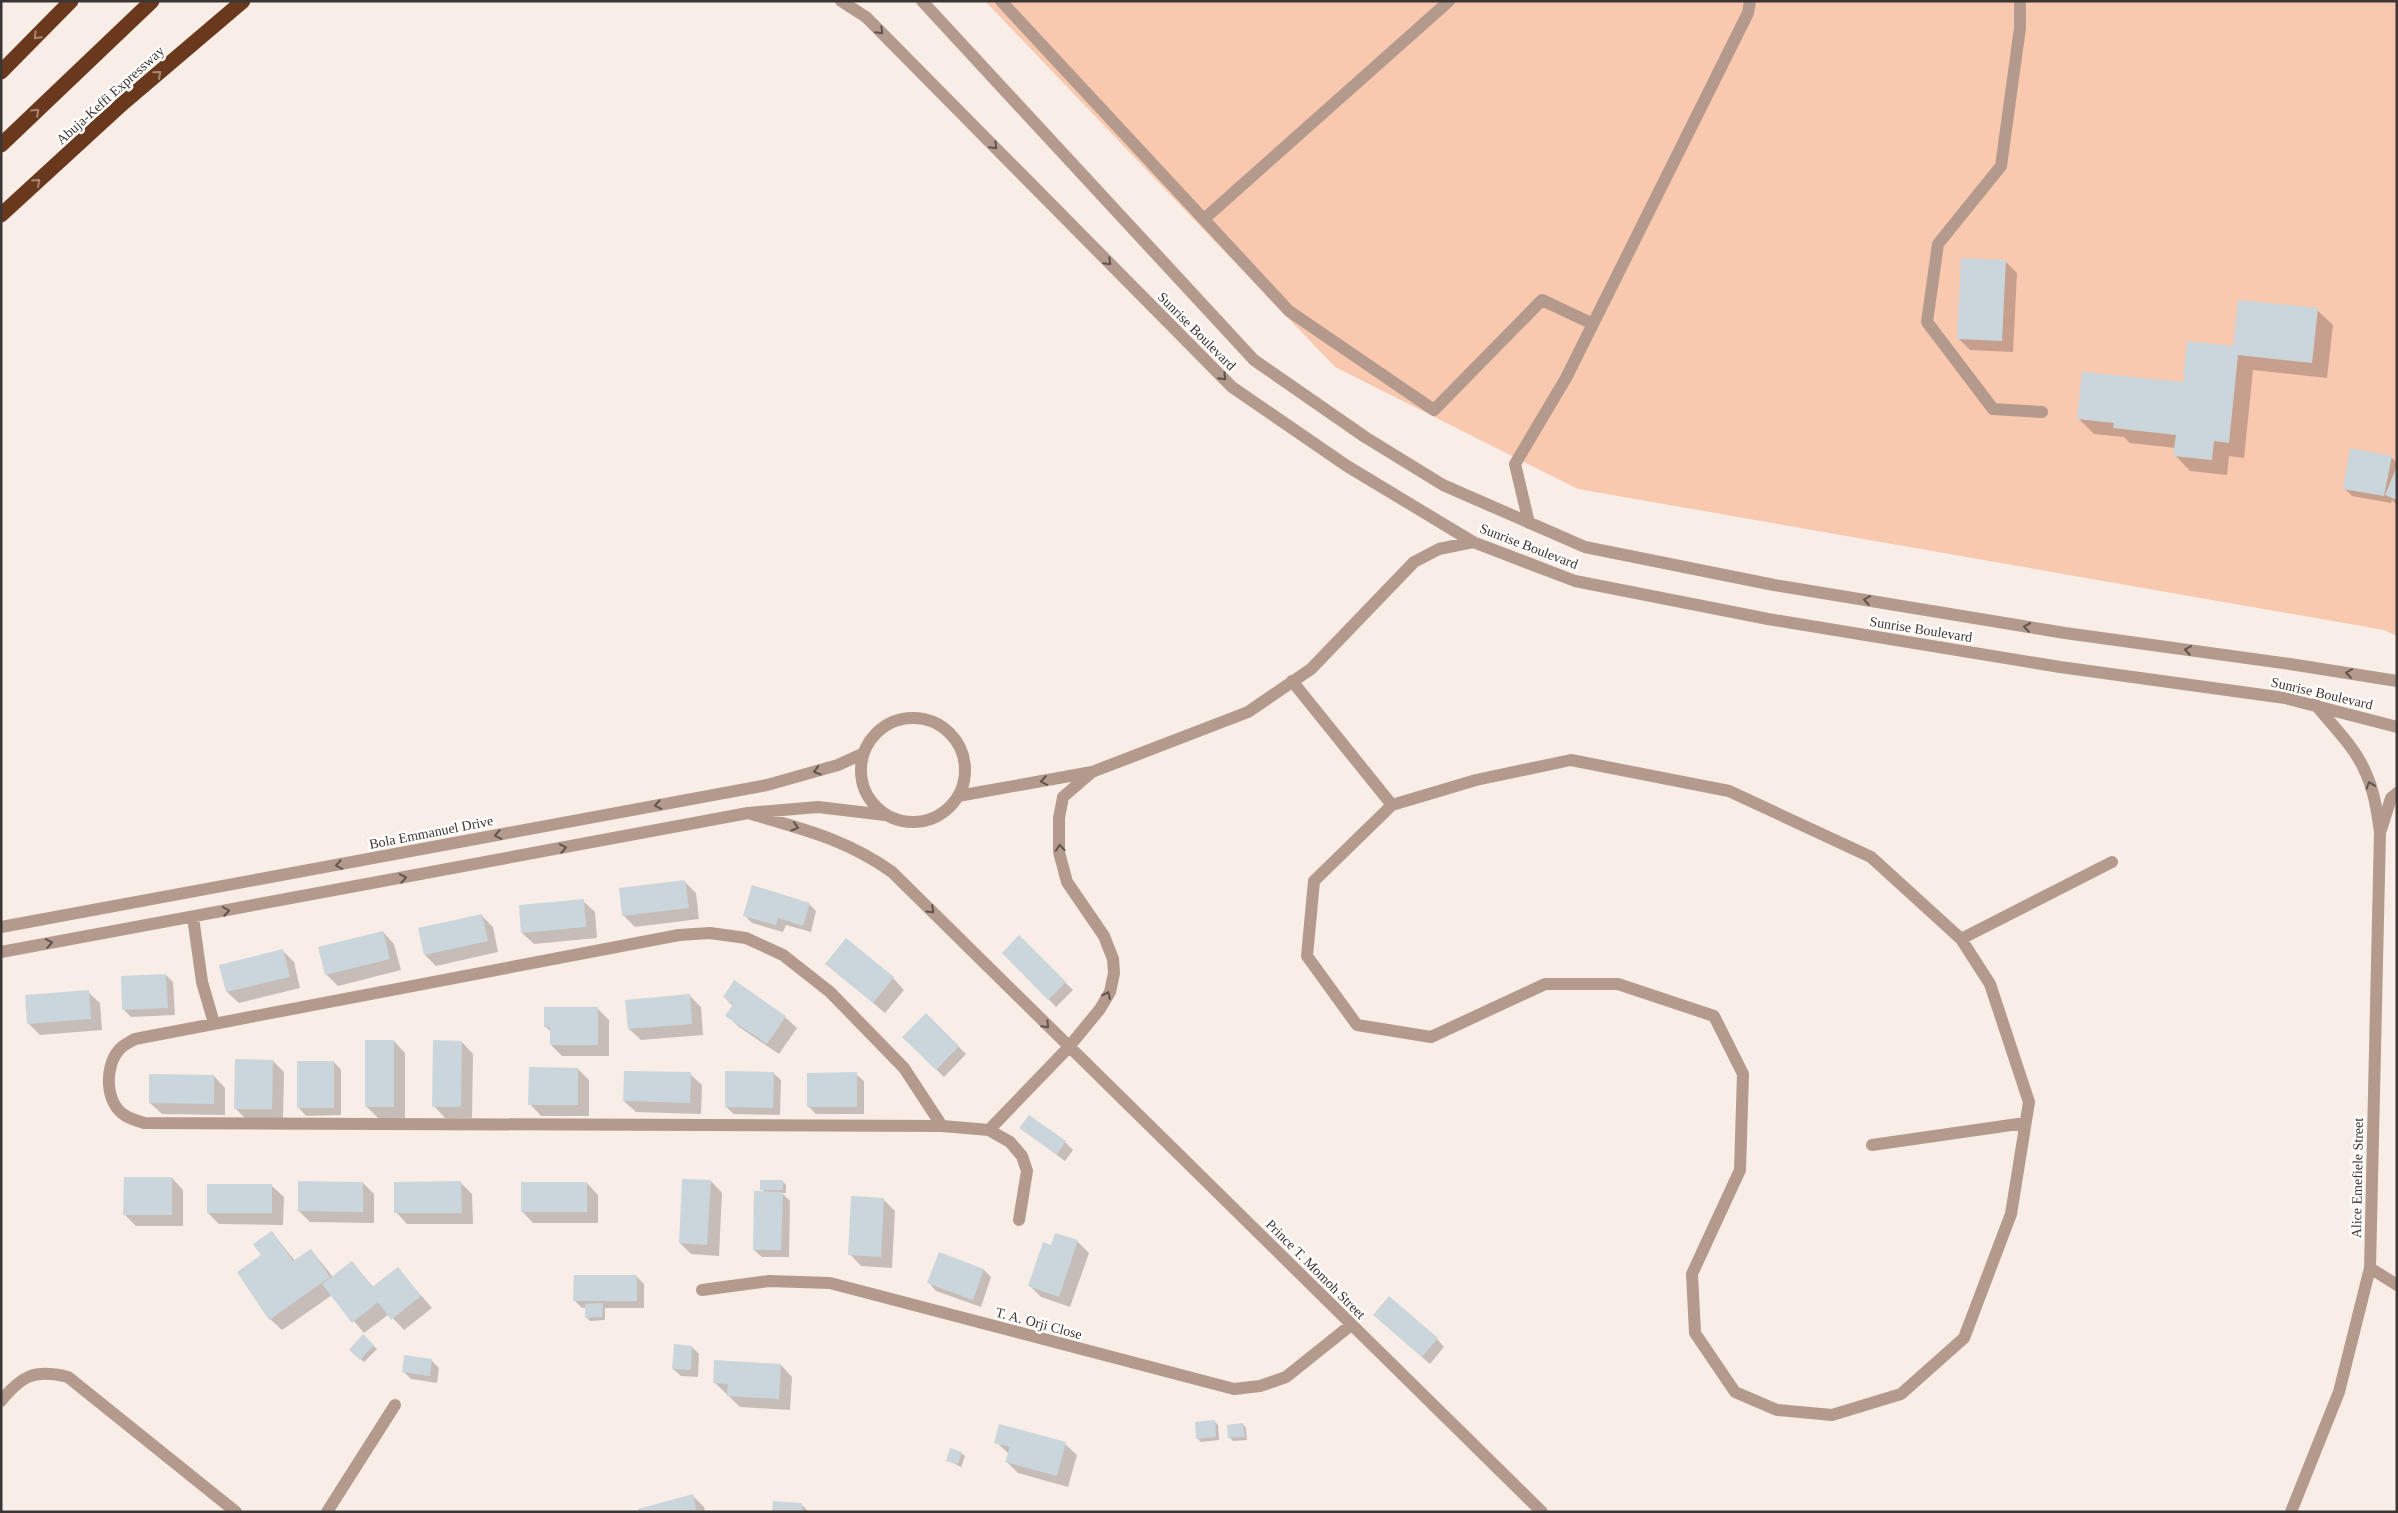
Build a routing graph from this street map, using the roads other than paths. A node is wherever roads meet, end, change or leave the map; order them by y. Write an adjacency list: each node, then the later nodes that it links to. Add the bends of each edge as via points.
1 (71, 1): 10 (highway, one-way to 10)
2 (152, 1): 11 (highway, one-way to 2)
3 (243, 1): 12 (highway, Abuja-Keffi Expressway, one-way to 3, via 122,104)
4 (841, 1): 17 (street, Sunrise Boulevard, one-way to 17, via 866,17 1232,387 1347,466)
5 (922, 1): 16 (street, Sunrise Boulevard, via 1254,360 1443,485)
6 (1001, 1): 13 (street)
7 (1449, 1): 13 (street)
8 (1750, 1): 14 (street, via 1748,12)
9 (2020, 1): 15 (street, via 2020,28 2001,166 1938,244 1927,322 1993,409)
10 (1, 72)
11 (1, 145)
12 (1, 215)
13 (1204, 219): 14 (street, via 1289,311 1434,410 1542,300)
14 (1593, 324): 16 (street, via 1566,378 1515,464)
15 (2042, 412)
16 (1529, 523): 19 (street, Sunrise Boulevard, one-way to 16, via 2065,633 1774,585 1585,547)
17 (1473, 542): 18 (street, via 1439,549 1414,562 1311,669); 20 (street, Sunrise Boulevard, via 1575,581 1768,619 2060,667)
18 (1292, 681): 23 (street, via 1248,712); 26 (street)
19 (2397, 681)
20 (2315, 704): 21 (street, Sunrise Boulevard); 29 (street, Alice Emefiele Street, one-way to 20, via 2375,799 2364,768)
21 (2397, 727)
22 (862, 754): 25 (street, via 870,738 899,718 917,716 934,721 949,731 960,746 965,763 964,780); 28 (street, via 860,772 864,789 872,803); 32 (street, Bola Emmanuel Drive, one-way to 32, via 838,765 767,785)
23 (1092, 772): 25 (street, one-way to 25); 36 (street, one-way to 23, via 1100,1010 1110,992 1114,973 1113,959 1104,936 1067,882 1059,852 1063,797)
24 (2397, 793): 29 (street, Alice Emefiele Street, via 2391,798)
25 (958, 796): 28 (street, via 948,809 933,818 917,822 900,821)
26 (1392, 804): 33 (street, via 1476,780 1571,760 1729,790 1871,857); 37 (street, via 1314,881 1307,956 1357,1025 1431,1037 1545,984 1618,984 1714,1016 1743,1074 1740,1170 1692,1274 1695,1333 1735,1392 1776,1410 1832,1415 1901,1394 1964,1338 2011,1214)
27 (748, 814): 28 (street, via 818,807); 31 (street, one-way to 27); 36 (street, Prince T. Momoh Street, one-way to 36, via 841,842 892,872)
28 (885, 815)
29 (2380, 832): 42 (street, Alice Emefiele Street)
30 (2112, 862): 33 (street)
31 (193, 917): 34 (street, one-way to 31); 35 (street, via 202,982)
32 (1, 927)
33 (1961, 939): 37 (street, via 1990,984 2029,1102)
34 (1, 952)
35 (214, 1022): 38 (street, via 679,935 710,933 746,938 783,955 830,992 904,1068); 38 (street, via 135,1039 120,1048 114,1056 108,1081 113,1101 124,1116 144,1123)
36 (1068, 1048): 39 (street); 45 (street, Prince T. Momoh Street)
37 (2025, 1122): 40 (street)
38 (942, 1126): 39 (street)
39 (989, 1130): 41 (street, via 1010,1142 1022,1156 1027,1171)
40 (1872, 1145)
41 (1019, 1220)
42 (2370, 1268): 43 (street); 51 (street, Alice Emefiele Street, via 2339,1392)
43 (2397, 1285)
44 (702, 1290): 45 (street, T. A. Orji Close, via 769,1281 830,1283 1234,1389 1260,1386 1286,1377)
45 (1351, 1325): 50 (street, Prince T. Momoh Street)
46 (1, 1401): 48 (street, via 15,1384 32,1374 52,1373 68,1378)
47 (395, 1405): 49 (street)
48 (236, 1512)
49 (326, 1512)
50 (1542, 1512)
51 (2290, 1512)

